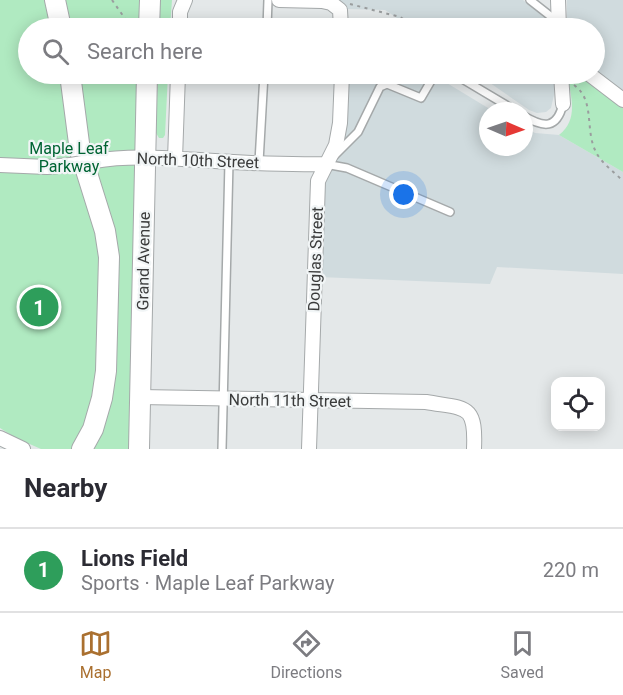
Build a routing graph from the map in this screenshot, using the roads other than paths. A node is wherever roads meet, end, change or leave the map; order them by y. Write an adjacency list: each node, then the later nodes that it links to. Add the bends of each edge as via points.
1 (55, 0): 8 (street)
2 (150, 0): 9 (street)
3 (185, 0): 10 (street)
4 (268, 0): 11 (lane)
5 (279, 0): 12 (street, via 331,3 345,7)
6 (530, 0): 13 (lane)
7 (558, 0): 14 (street)
8 (59, 18)
9 (149, 18)
10 (180, 18)
11 (267, 18)
12 (343, 18)
13 (551, 18)
14 (559, 18)
15 (71, 84): 42 (street, via 80,151 105,231 109,257 102,399)
16 (147, 84): 30 (street, Grand Avenue)
17 (178, 84): 31 (street)
18 (263, 84): 33 (lane)
19 (342, 84): 34 (street, Douglas Street, via 336,145)
20 (383, 84): 34 (lane, via 358,132)
21 (387, 84): 22 (lane, via 421,98)
22 (429, 84)
23 (471, 84): 27 (lane)
24 (562, 84): 28 (street)
25 (602, 84): 26 (street)
26 (623, 100)
27 (501, 102)
28 (563, 104): 29 (lane, via 553,123)
29 (533, 122)
30 (145, 157): 31 (street, North 10th Street); 35 (street, North 10th Street, bridge, via 47,167); 37 (street, Grand Avenue)
31 (175, 159): 32 (street, North 10th Street)
32 (229, 162): 33 (street, North 10th Street); 38 (lane)
33 (259, 162): 34 (street, North 10th Street)
34 (325, 164): 36 (lane, via 347,168); 39 (street, Douglas Street, via 318,181)
35 (0, 165)
36 (450, 212)
37 (140, 397): 38 (street, North 11th Street); 43 (street, Grand Avenue)
38 (224, 398): 39 (street, North 11th Street); 44 (lane)
39 (310, 400): 45 (street, Douglas Street); 46 (street, North 11th Street, via 426,402 466,410 475,427)
40 (0, 438): 41 (street)
41 (23, 449)
42 (82, 449)
43 (139, 449)
44 (222, 449)
45 (309, 449)
46 (474, 449)

